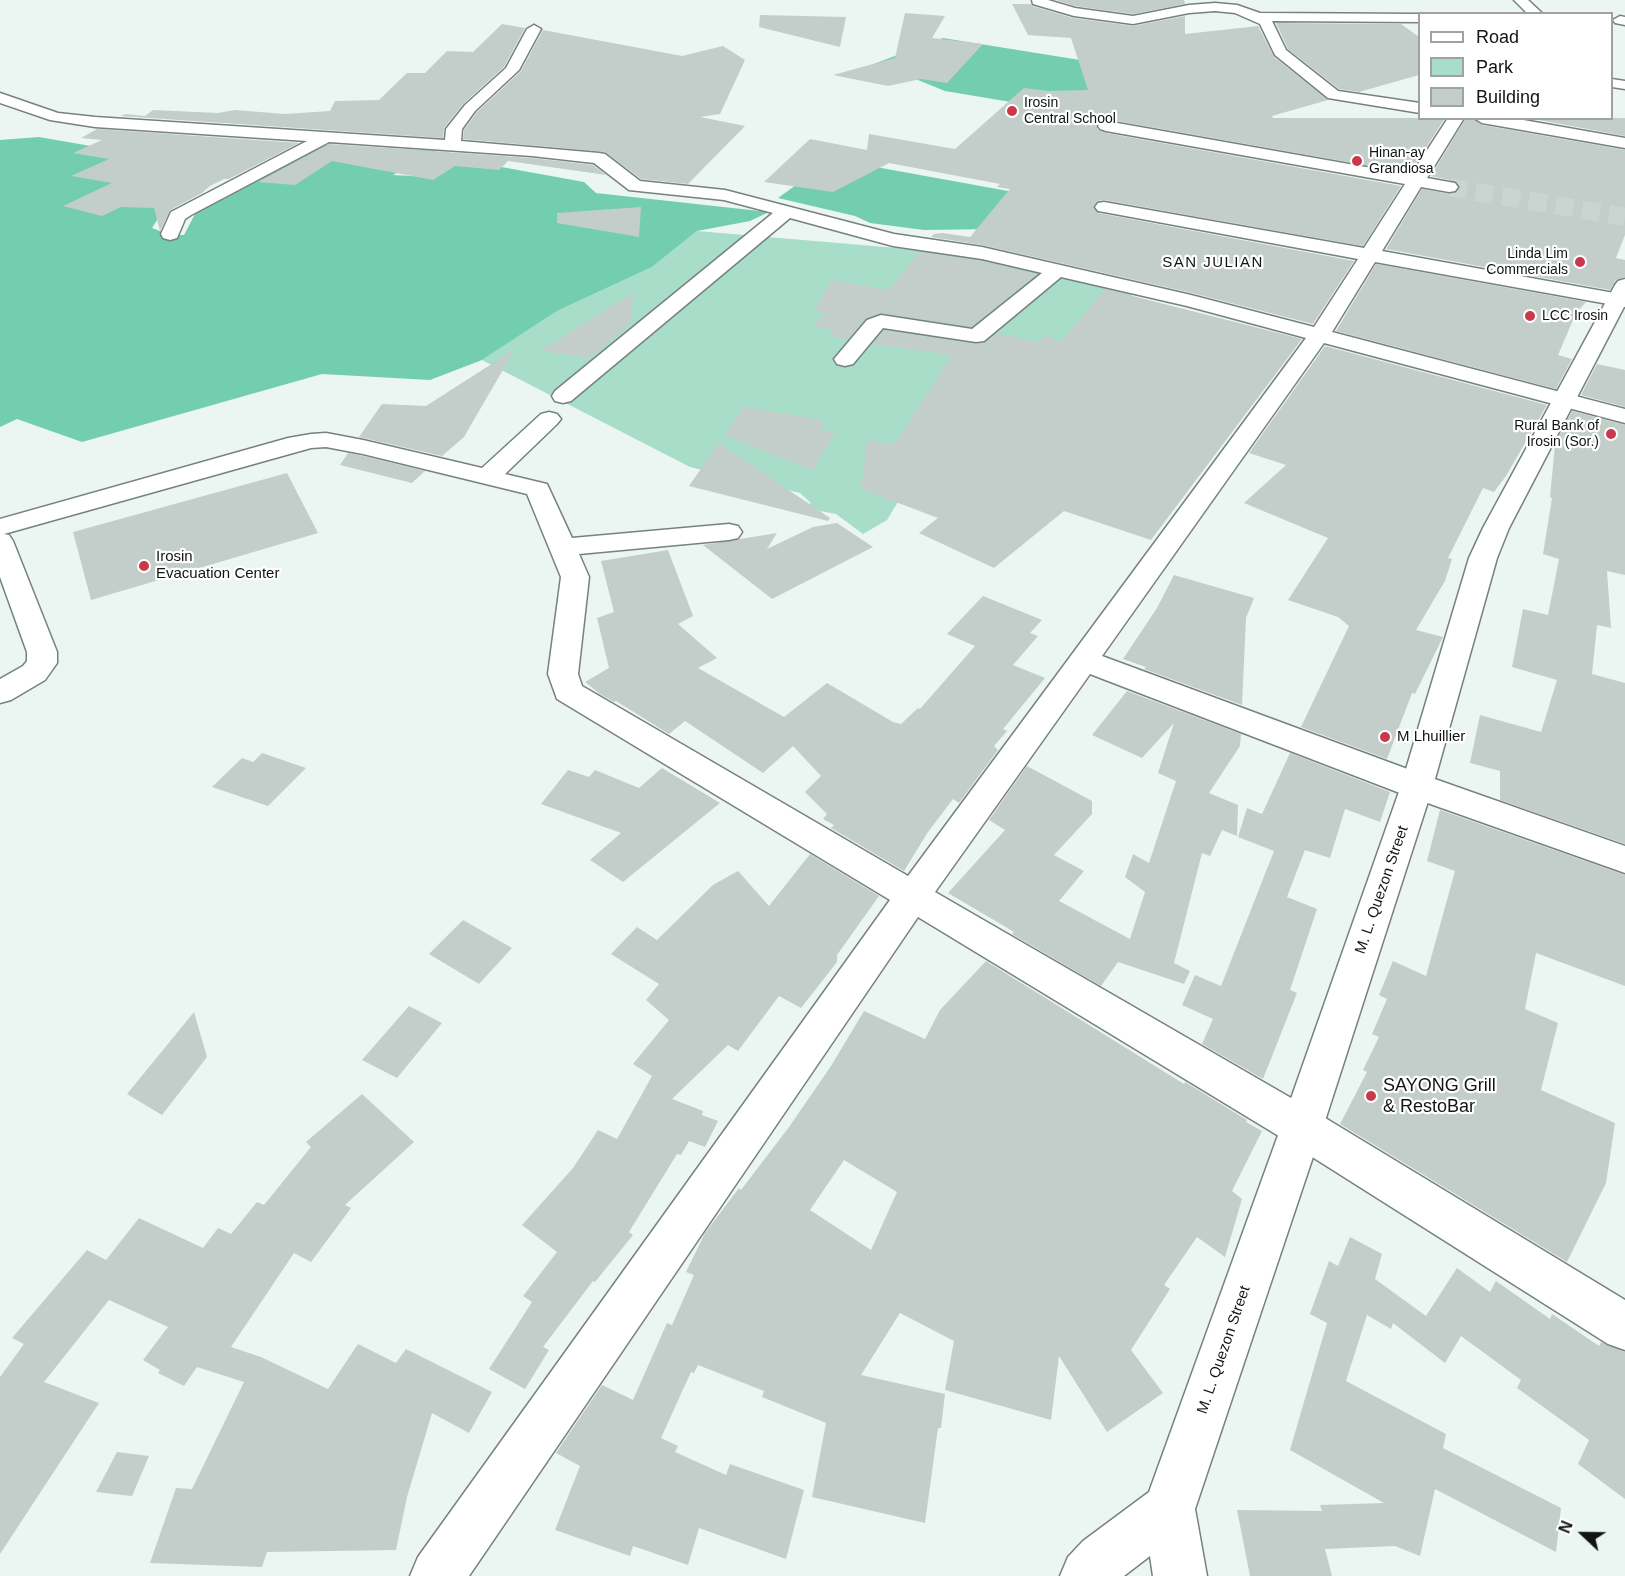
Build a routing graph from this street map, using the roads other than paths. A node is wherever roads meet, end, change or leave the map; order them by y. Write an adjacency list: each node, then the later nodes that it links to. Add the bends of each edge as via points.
1 (1520, 0): 3 (street)
2 (1038, 1): 4 (street, via 1074,12 1133,20 1215,7)
3 (1535, 12)
4 (1259, 17): 5 (street); 8 (street, via 1266,22 1280,52 1333,95)
5 (1418, 18)
6 (534, 29): 14 (street, via 512,70 470,108 454,129)
7 (0, 98): 12 (street, via 56,117 86,121)
8 (1418, 108)
9 (1455, 120): 15 (street)
10 (1493, 120): 13 (street)
11 (1106, 126): 15 (street)
12 (325, 138): 14 (street); 19 (street, via 177,216)
13 (1625, 143)
14 (452, 147): 18 (street, via 599,158 635,186 725,195)
15 (1415, 181): 16 (street); 20 (street)
16 (1449, 187)
17 (1104, 207): 20 (street)
18 (786, 212): 21 (street, via 893,240 982,253); 25 (street)
19 (170, 234)
20 (1370, 255): 22 (street); 23 (street)
21 (1057, 270): 23 (street); 24 (street, via 976,336 881,321 874,324)
22 (1622, 296): 26 (street, M. L. Quezon Street)
23 (1320, 334): 26 (street); 34 (street)
24 (845, 359)
25 (563, 396)
26 (1566, 400): 27 (street); 36 (street, M. L. Quezon Street, via 1483,558)
27 (1625, 416)
28 (549, 419): 29 (street)
29 (489, 475): 30 (street, via 363,447 311,441); 33 (street, via 538,489)
30 (0, 527)
31 (729, 532): 33 (street)
32 (0, 542): 35 (street, via 42,652 42,663 34,673)
33 (564, 546): 38 (street, via 575,577 563,674 568,692)
34 (1083, 660): 36 (street); 38 (street)
35 (0, 693)
36 (1417, 786): 37 (street); 39 (street, M. L. Quezon Street)
37 (1625, 860)
38 (912, 897): 39 (street); 42 (street)
39 (1302, 1127): 40 (street); 41 (street, M. L. Quezon Street)
40 (1625, 1327)
41 (1169, 1509): 43 (street); 44 (street, M. L. Quezon Street)
42 (437, 1576)
43 (1087, 1576)
44 (1180, 1576)

